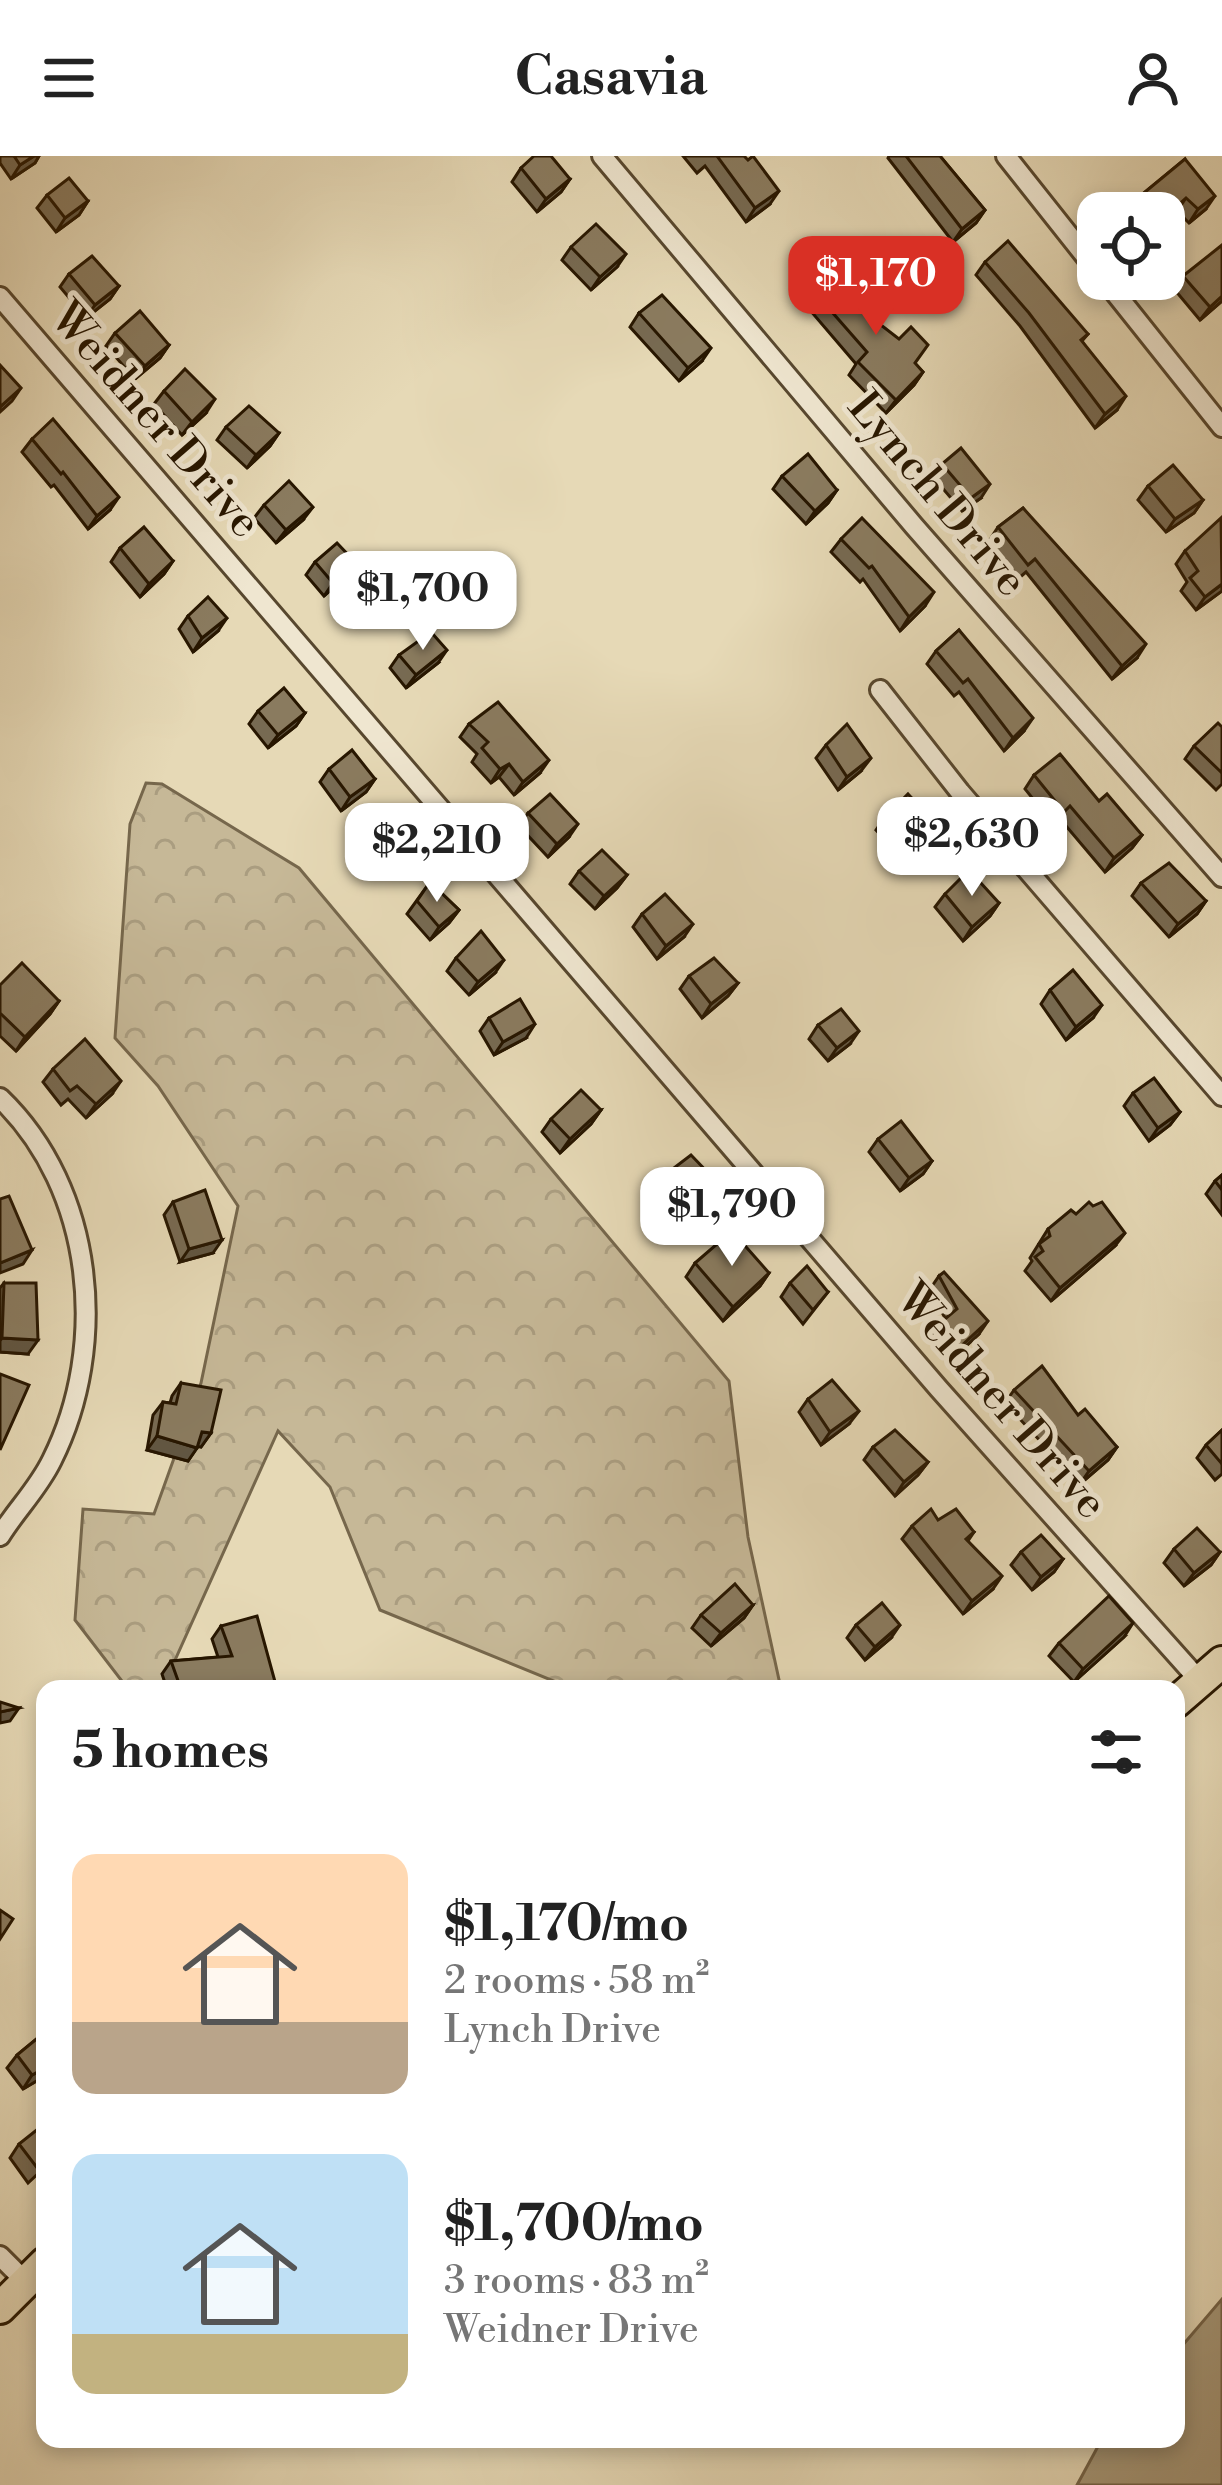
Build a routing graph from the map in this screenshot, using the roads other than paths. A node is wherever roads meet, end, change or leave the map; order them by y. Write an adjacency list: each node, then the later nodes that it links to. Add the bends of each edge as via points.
1 (602, 156): 8 (street, Lynch Drive)
2 (1006, 156): 3 (street)
3 (1077, 246)
4 (0, 297): 12 (street, Weidner Drive, via 925,1372)
5 (1121, 300): 6 (street)
6 (1222, 427)
7 (880, 690): 9 (street)
8 (1222, 877)
9 (1222, 1096)
10 (0, 1099): 11 (street, via 54,1175 77,1236 86,1304 84,1359 67,1425 38,1487)
11 (0, 1537)
12 (1211, 1671): 13 (main road)
13 (1185, 1694)
14 (0, 2256): 15 (street)
15 (36, 2272): 16 (main road)
16 (0, 2308)

